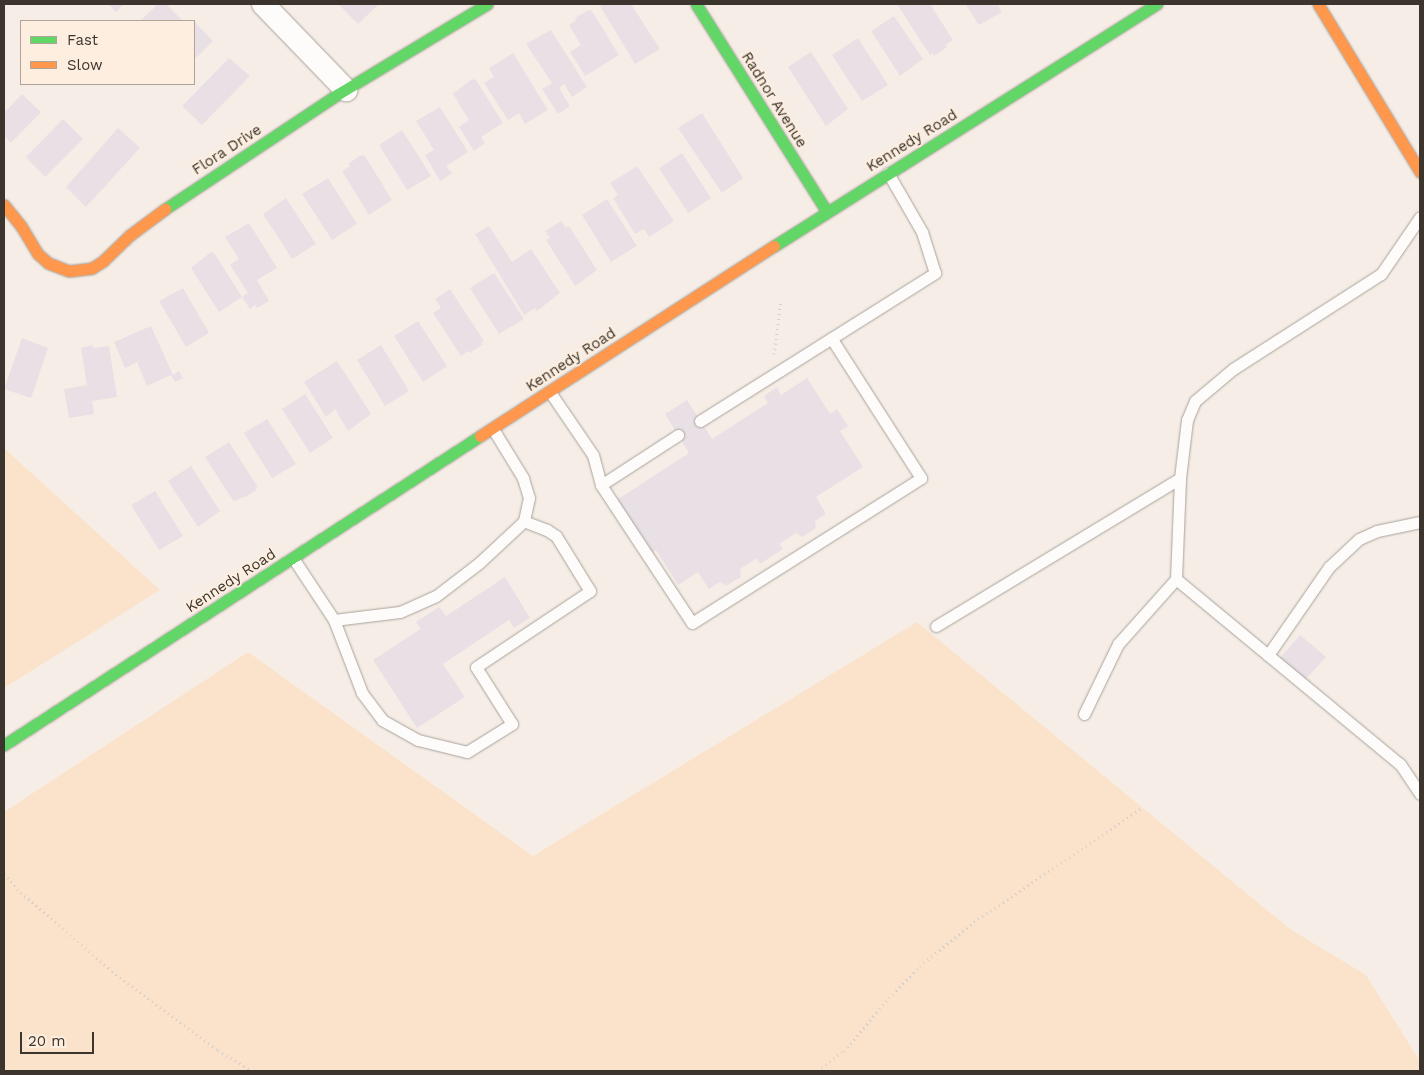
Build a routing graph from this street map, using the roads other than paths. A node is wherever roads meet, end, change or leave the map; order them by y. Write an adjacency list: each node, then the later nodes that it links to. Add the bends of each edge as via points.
1 (263, 4): 6 (street)
2 (488, 4): 6 (main road, Flora Drive)
3 (696, 4): 10 (main road, Radnor Avenue)
4 (1157, 4): 8 (main road, Kennedy Road)
5 (1318, 4): 7 (main road)
6 (346, 90): 9 (main road, Flora Drive, via 162,211 92,268 69,271 48,263 38,254)
7 (1420, 172)
8 (888, 173): 10 (main road, Kennedy Road); 12 (lane, via 922,232 935,273)
9 (4, 205)
10 (826, 212): 13 (main road, Kennedy Road)
11 (1420, 217): 17 (lane, via 1381,274 1234,369 1199,396 1187,420)
12 (830, 338): 14 (lane); 18 (lane, via 921,478 692,623)
13 (550, 392): 15 (main road, Kennedy Road); 18 (lane, via 593,454)
14 (700, 421)
15 (493, 429): 19 (lane, via 523,478 529,498); 21 (main road, Kennedy Road)
16 (678, 435): 18 (lane)
17 (1180, 478): 22 (lane); 24 (lane)
18 (601, 486)
19 (524, 521): 23 (lane, via 479,564 436,596 400,612); 23 (lane, via 556,536 590,591 476,667 512,724 467,752 418,740 382,720 362,693)
20 (1420, 522): 25 (lane, via 1377,531 1359,539 1329,567)
21 (294, 558): 23 (lane); 27 (main road, Kennedy Road)
22 (1176, 579): 25 (lane); 26 (lane, via 1118,644)
23 (334, 620)
24 (936, 626)
25 (1268, 655): 28 (lane, via 1400,764)
26 (1084, 714)
27 (4, 745)
28 (1420, 794)

